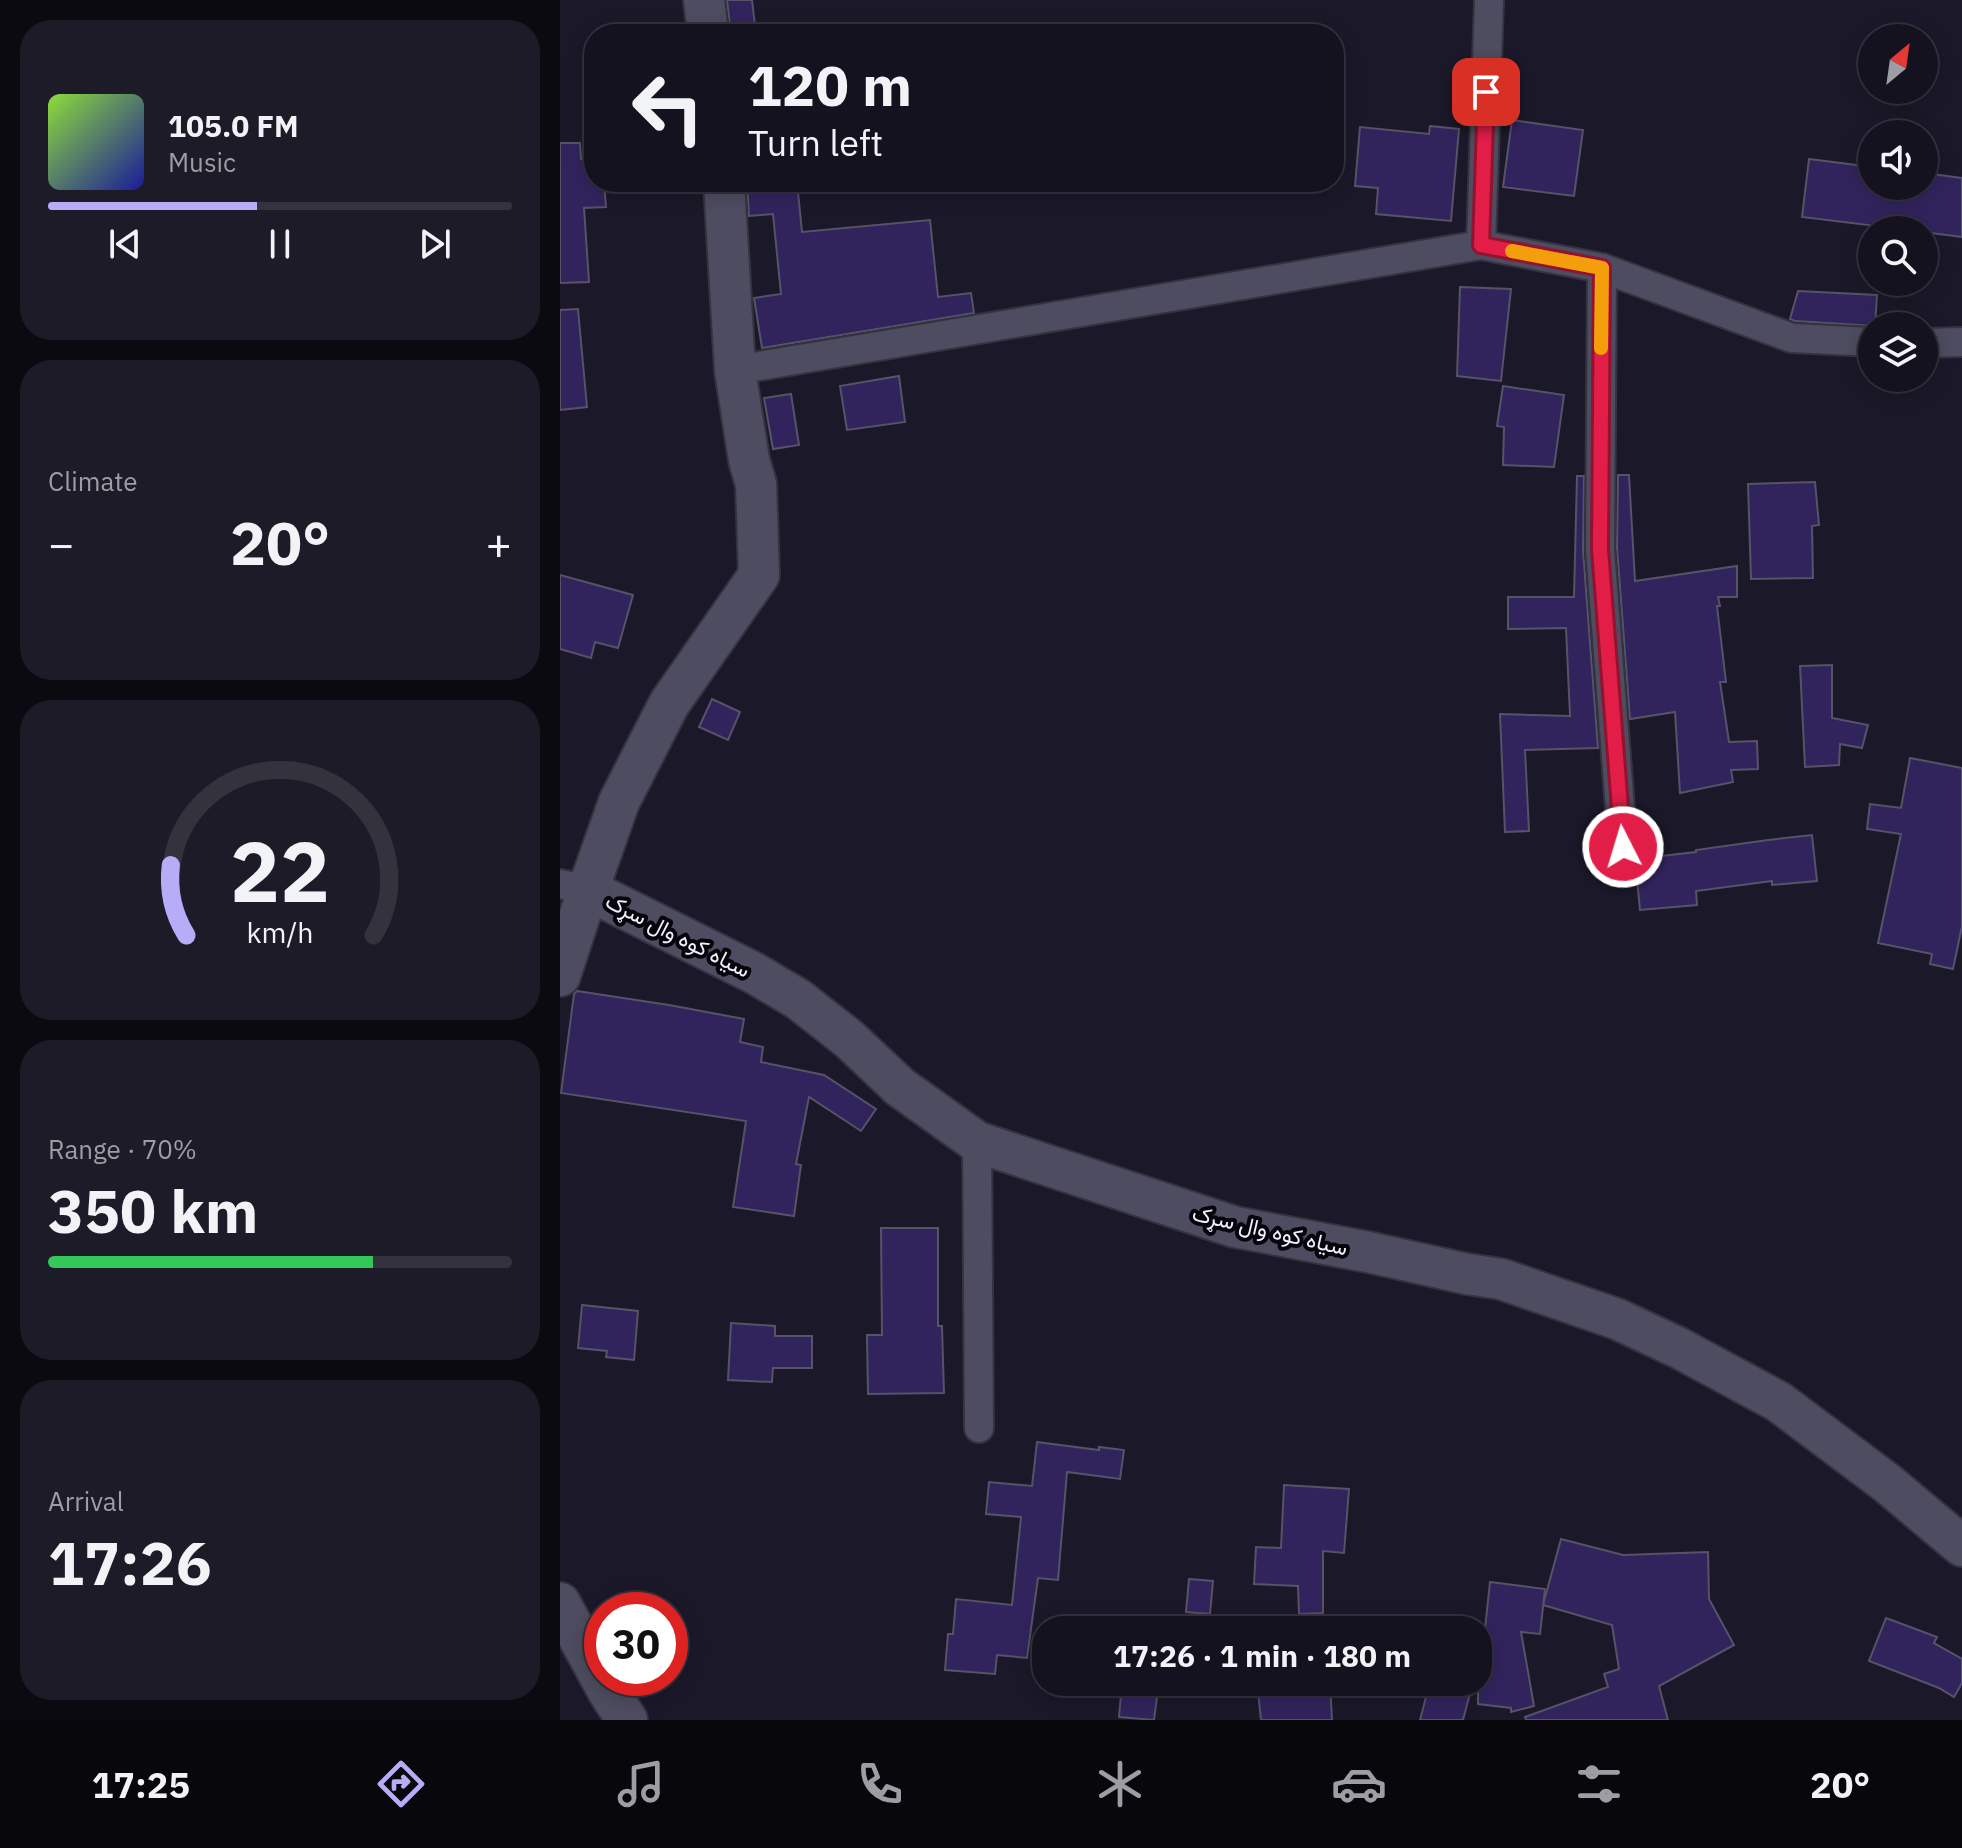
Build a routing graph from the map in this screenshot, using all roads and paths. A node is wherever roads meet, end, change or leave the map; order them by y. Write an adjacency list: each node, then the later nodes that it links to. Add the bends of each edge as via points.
1 (704, 0): 3 (street)
2 (1489, 0): 5 (street)
3 (707, 24)
4 (725, 192): 10 (street)
5 (1481, 245): 6 (street); 10 (street)
6 (1602, 268): 7 (street, via 1792,338); 11 (street, via 1600,549)
7 (1858, 341)
8 (1962, 342): 9 (street)
9 (1938, 343)
10 (735, 370): 12 (street, via 756,484 759,575 669,704)
11 (1623, 847)
12 (574, 887): 13 (street); 14 (street, سیاه کوه وال سړک, via 798,999 900,1087)
13 (560, 976)
14 (977, 1142): 15 (street); 16 (street, سیاه کوه وال سړک, via 1235,1227 1501,1279 1617,1319 1779,1402)
15 (979, 1428)
16 (1962, 1546)
17 (560, 1603): 18 (street)
18 (627, 1720)

